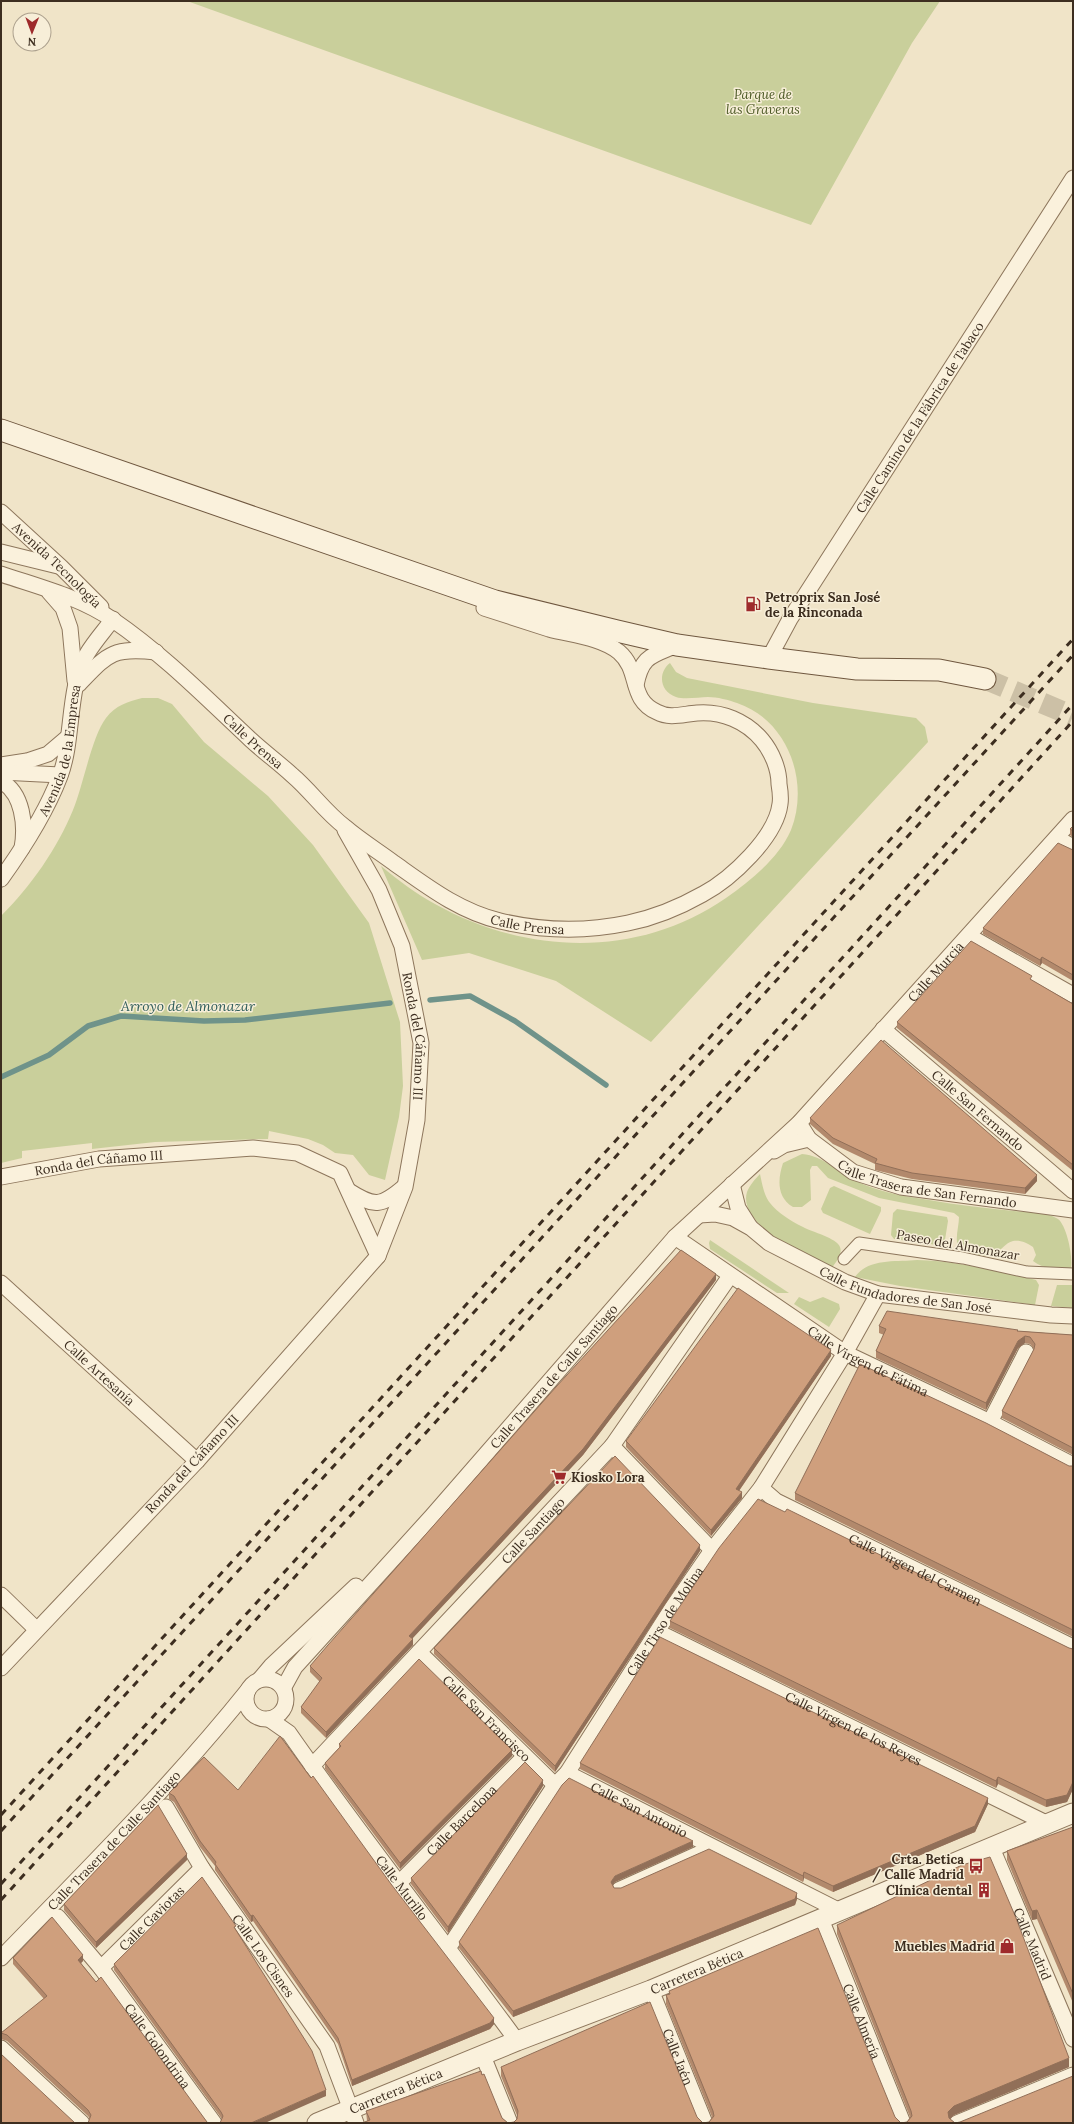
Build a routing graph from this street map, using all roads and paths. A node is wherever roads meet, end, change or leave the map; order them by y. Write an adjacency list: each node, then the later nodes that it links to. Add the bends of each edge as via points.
1 (1073, 178): 12 (street, Calle Camino de la Fábrica de Tabaco, via 790,619)
2 (1, 430): 8 (main road)
3 (1, 512): 5 (street, Avenida Tecnología)
4 (1, 552): 5 (street)
5 (61, 567): 9 (street, Avenida Tecnología)
6 (1, 574): 7 (street)
7 (47, 590): 9 (street, via 89,605); 15 (street, via 63,608 70,628)
8 (466, 590): 10 (main road, via 503,602); 14 (street, Calle Prensa, via 484,608 598,642 616,650 628,661)
9 (113, 620): 11 (street, Calle Prensa); 15 (street, Avenida de la Empresa, via 87,655)
10 (677, 645): 12 (main road); 14 (street, via 646,660 639,668)
11 (156, 652): 15 (street, via 117,652 104,658); 22 (street, Calle Prensa, via 211,700 252,741 294,776)
12 (769, 658): 13 (main road, via 857,669 939,670)
13 (985, 679)
14 (636, 686): 22 (street, Calle Prensa, via 641,701 658,713 675,716 715,713 735,719 750,728 765,742 779,778 780,805 771,830 734,871 694,899 631,923 598,928 563,930 500,921 473,913 445,899)
15 (76, 688): 16 (street, Avenida de la Empresa)
16 (68, 737): 17 (street, via 48,754 27,761); 19 (street, Avenida de la Empresa)
17 (1, 765)
18 (1, 772): 19 (street)
19 (60, 775): 25 (street, Avenida de la Empresa, via 29,841)
20 (1, 781): 25 (street, via 19,801 23,833)
21 (1073, 819): 23 (street, Calle Murcia)
22 (343, 826): 35 (street, Ronda del Cáñamo III, via 379,890 402,946 421,1043 417,1120)
23 (1057, 838): 24 (street); 27 (street, Calle Murcia)
24 (1073, 847)
25 (21, 851): 26 (street, Avenida de la Empresa)
26 (1, 879)
27 (969, 936): 28 (street); 29 (street, Calle Murcia)
28 (1073, 995)
29 (883, 1029): 30 (street, Calle Murcia); 37 (street, Calle San Fernando)
30 (798, 1123): 31 (street, Calle Trasera de San Fernando); 32 (street, Calle Murcia)
31 (809, 1139): 32 (street, via 784,1145); 38 (street, Calle Trasera de San Fernando, via 853,1172 901,1187)
32 (761, 1158): 34 (street, Calle Trasera de Calle Santiago)
33 (6, 1178): 36 (street, Ronda del Cáñamo III, via 99,1159 253,1148 297,1153 340,1173)
34 (732, 1184): 39 (street, Calle Trasera de Calle Santiago); 40 (street, Calle Fundadores de San José, via 738,1208)
35 (405, 1187): 36 (street, via 386,1201 376,1203 361,1199); 42 (street, Ronda del Cáñamo III)
36 (348, 1191): 42 (street, Ronda del Cáñamo III)
37 (1073, 1191)
38 (1073, 1210)
39 (699, 1215): 40 (street, Calle Fundadores de San José, via 715,1214 733,1218); 41 (street, Calle Trasera de Calle Santiago)
40 (751, 1228): 47 (street, Calle Fundadores de San José, via 769,1243 845,1282)
41 (675, 1237): 45 (street, Calle Virgen de Fátima); 56 (street, Calle Trasera de Calle Santiago)
42 (378, 1256): 53 (street, Ronda del Cáñamo III)
43 (844, 1259): 44 (street, Paseo del Almonazar, via 859,1243 963,1258 1027,1272)
44 (1073, 1274)
45 (730, 1276): 50 (street, Calle Virgen de Fátima); 52 (street, Calle Santiago)
46 (1, 1283): 53 (street, Calle Artesanía)
47 (878, 1294): 48 (street, Calle Fundadores de San José, via 1051,1316); 50 (street, Calle Tirso de Molina)
48 (1073, 1316)
49 (1026, 1352): 51 (street)
50 (845, 1353): 51 (street, Calle Virgen de Fátima); 55 (street, Calle Tirso de Molina)
51 (990, 1422): 54 (street, Calle Virgen de Fátima)
52 (612, 1446): 57 (street); 62 (street, Calle Santiago)
53 (197, 1461): 59 (street, Ronda del Cáñamo III)
54 (1073, 1465)
55 (761, 1488): 57 (street, Calle Tirso de Molina); 61 (street, Calle Virgen del Carmen, via 776,1501)
56 (432, 1516): 64 (street, Calle Trasera de Calle Santiago); 65 (street, Calle Trasera de Calle Santiago, via 295,1667)
57 (712, 1550): 60 (street, Calle Tirso de Molina)
58 (1, 1595): 59 (street)
59 (36, 1629): 63 (street, Ronda del Cáñamo III)
60 (658, 1632): 74 (street, Calle Tirso de Molina); 78 (street, Calle Virgen de los Reyes)
61 (1073, 1647)
62 (419, 1652): 72 (street, Calle San Francisco); 73 (street, Calle Santiago)
63 (1, 1668)
64 (260, 1679): 65 (street, via 273,1679); 66 (street)
65 (284, 1687): 67 (street, via 287,1700)
66 (248, 1690): 68 (street, via 246,1703); 70 (street, Calle Trasera de Calle Santiago)
67 (282, 1712): 69 (street, via 277,1717); 71 (street, Calle Murillo)
68 (252, 1714): 69 (street); 70 (street)
69 (269, 1719): 71 (street, Calle Murillo)
70 (224, 1720): 88 (street, Calle Trasera de Calle Santiago, via 158,1794)
71 (289, 1733): 73 (street, Calle Murillo)
72 (525, 1756): 75 (street, Calle San Francisco); 82 (street, Calle Barcelona)
73 (312, 1766): 82 (street, Calle Murillo)
74 (567, 1773): 75 (street, Calle Tirso de Molina); 79 (street, Calle San Antonio)
75 (555, 1785): 87 (street, Calle Tirso de Molina)
76 (166, 1807): 81 (street, Calle Los Cisnes)
77 (1073, 1812): 78 (street, Carretera Bética)
78 (1048, 1824): 80 (street, Carretera Bética)
79 (711, 1846): 83 (street, Calle San Antonio); 84 (street, Calle San Antonio)
80 (992, 1848): 84 (street, Carretera Bética); 91 (street, Calle Madrid)
81 (202, 1868): 89 (street, Calle Gaviotas); 96 (street, Calle Los Cisnes, via 326,2046)
82 (398, 1884): 87 (street, Calle Murillo)
83 (618, 1888)
84 (840, 1911): 86 (street, Carretera Bética)
85 (58, 1917): 89 (street, Calle Golondrina)
86 (821, 1919): 90 (street, Carretera Bética); 102 (street, Calle Almería)
87 (449, 1947): 92 (street, Calle Murillo)
88 (1, 1958)
89 (101, 1968): 98 (street, Calle Golondrina)
90 (650, 1990): 92 (street, Carretera Bética); 101 (street, Calle Jaén)
91 (1073, 2039)
92 (517, 2041): 94 (street, Carretera Bética)
93 (1, 2048): 97 (street)
94 (483, 2056): 96 (street, Carretera Bética); 100 (street)
95 (1073, 2075): 103 (street)
96 (353, 2116): 99 (street, Carretera Bética)
97 (82, 2123)
98 (214, 2123)
99 (317, 2123)
100 (510, 2123)
101 (705, 2123)
102 (904, 2123)
103 (957, 2123)

